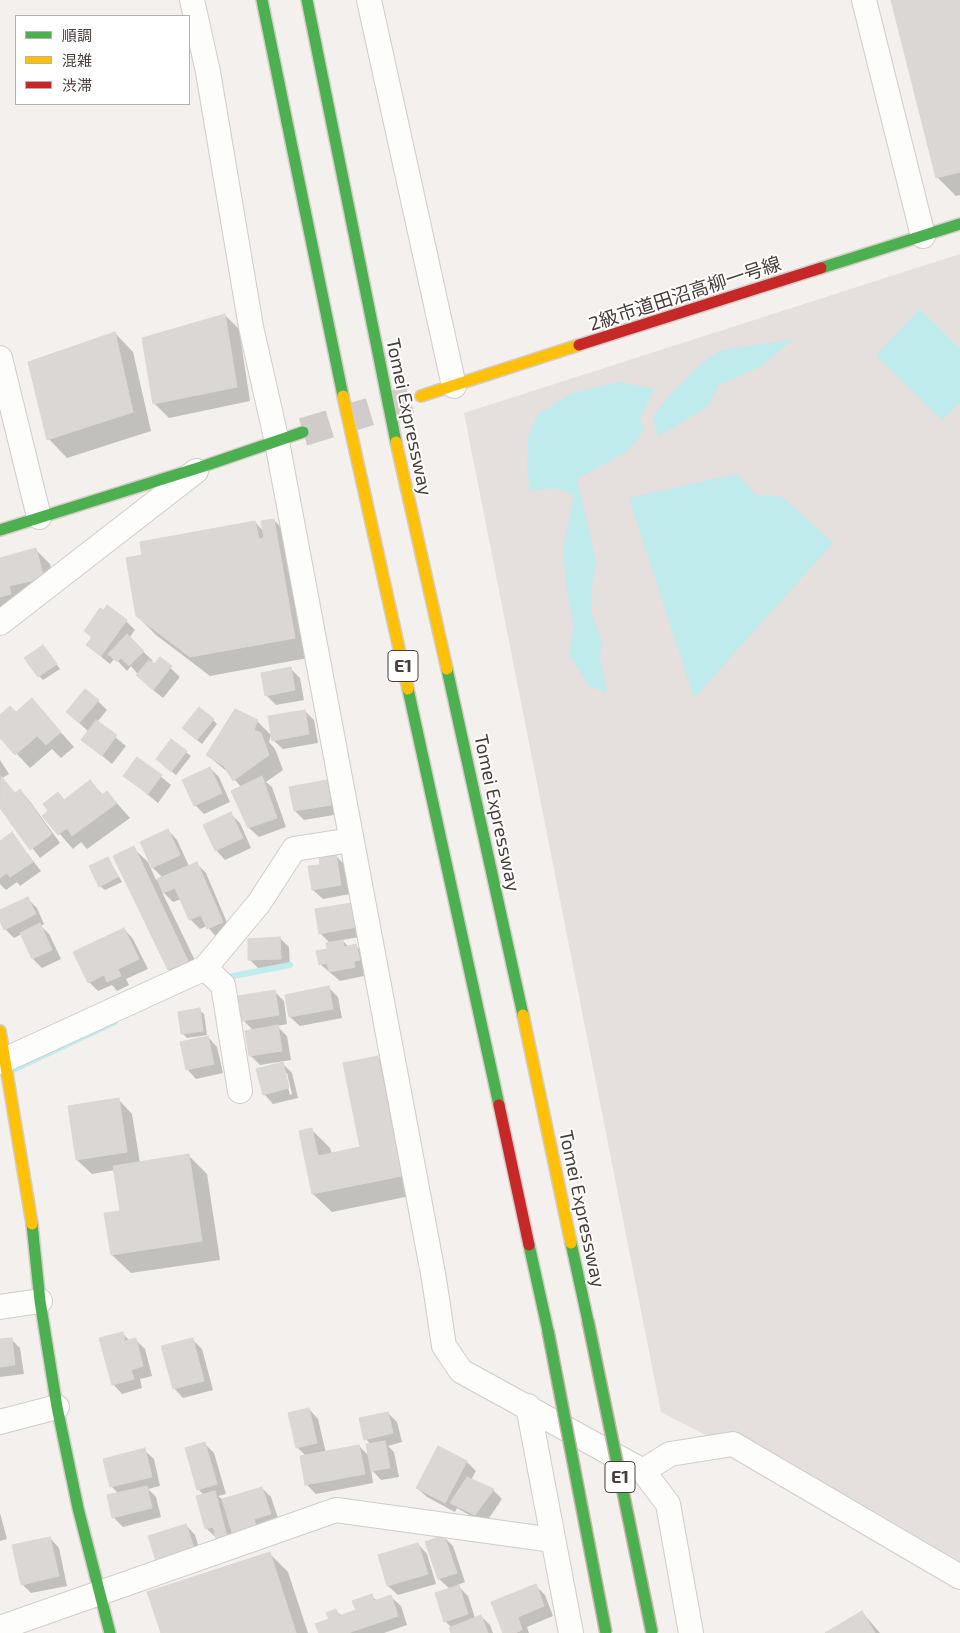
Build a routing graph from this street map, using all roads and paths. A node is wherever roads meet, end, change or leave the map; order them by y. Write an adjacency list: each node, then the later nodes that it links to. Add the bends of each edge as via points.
1 (192, 0): 12 (street, via 208,72 250,327)
2 (262, 0): 34 (main road, E1, bridge, via 344,399 548,1331)
3 (308, 0): 35 (main road, Tomei Expressway / E1, bridge, via 385,392 477,801)
4 (369, 0): 9 (street)
5 (864, 0): 7 (street)
6 (960, 224): 7 (main road, 2級市道田沼高柳一号線)
7 (923, 236): 9 (main road, 2級市道田沼高柳一号線)
8 (0, 358): 14 (street)
9 (454, 386): 10 (main road, 2級市道田沼高柳一号線)
10 (420, 396)
11 (303, 432): 12 (main road)
12 (277, 442): 13 (main road); 17 (street)
13 (201, 467): 14 (main road); 16 (street)
14 (39, 518): 15 (main road)
15 (0, 530)
16 (0, 623)
17 (351, 840): 18 (street, via 294,849 258,903); 24 (street, via 444,1346 461,1371)
18 (205, 968): 20 (street); 21 (street, via 223,985)
19 (0, 1031): 20 (main road)
20 (3, 1061): 22 (main road, via 30,1204)
21 (240, 1091)
22 (40, 1302): 23 (street); 25 (main road)
23 (0, 1307)
24 (528, 1406): 27 (street); 28 (street)
25 (57, 1407): 26 (street); 30 (main road)
26 (0, 1422)
27 (643, 1471): 29 (street, via 670,1454 733,1444); 36 (street, via 668,1504)
28 (552, 1540): 30 (street, via 336,1510); 33 (street)
29 (960, 1577)
30 (100, 1593): 31 (street); 32 (main road)
31 (0, 1628)
32 (110, 1633)
33 (571, 1633)
34 (606, 1633)
35 (652, 1633)
36 (691, 1633)

